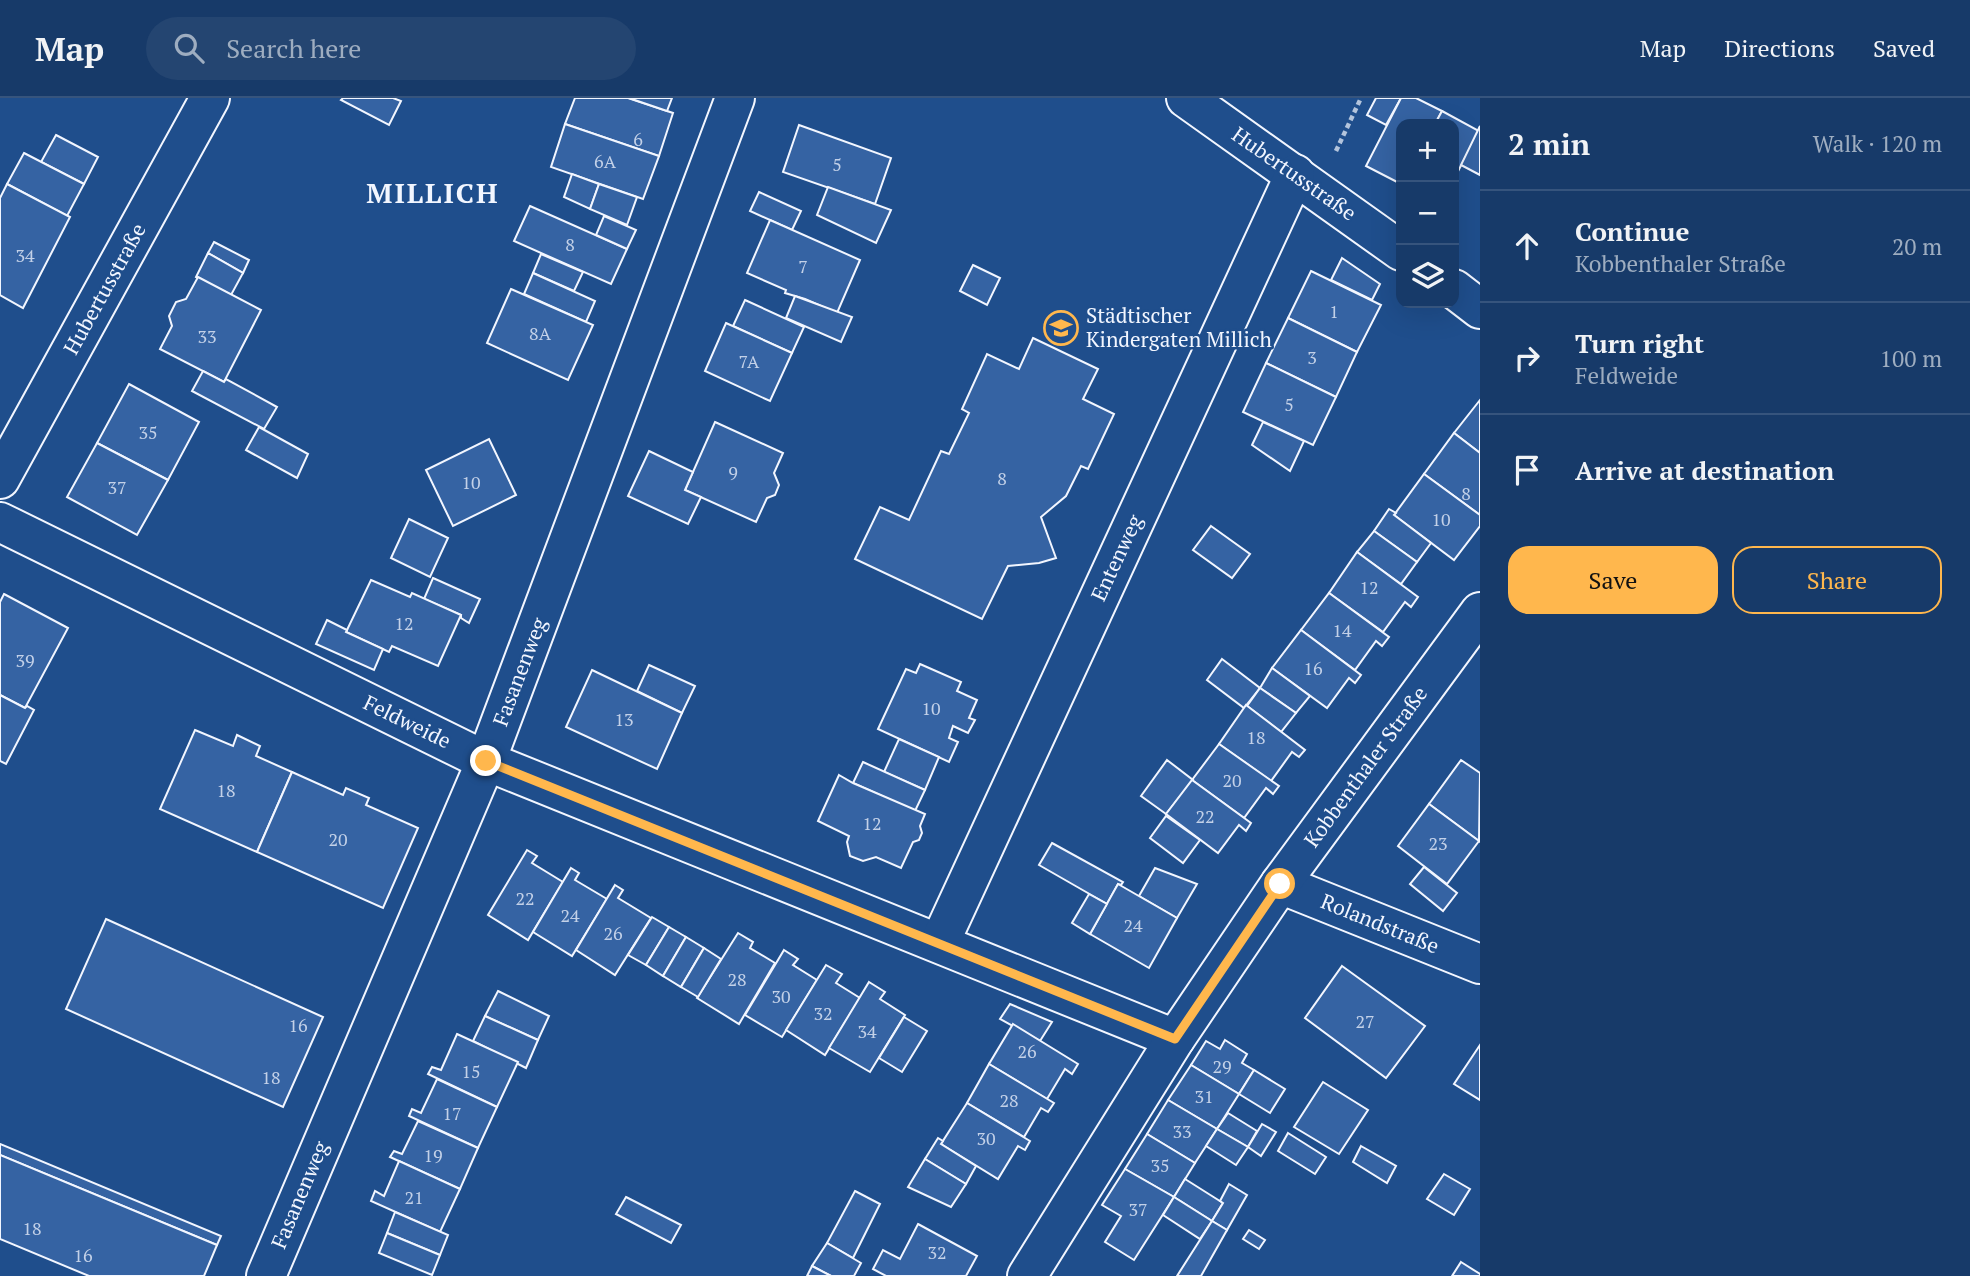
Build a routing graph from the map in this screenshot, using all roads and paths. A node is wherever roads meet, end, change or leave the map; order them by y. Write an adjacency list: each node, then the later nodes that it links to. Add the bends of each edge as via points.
1 (210, 98): 9 (street, Hubertusstraße)
2 (735, 98): 12 (street, Fasanenweg)
3 (1186, 98): 5 (street, Hubertusstraße)
4 (1361, 98): 5 (path)
5 (1307, 183): 6 (street, Hubertusstraße); 14 (street, Entenweg)
6 (1396, 247)
7 (1459, 293): 8 (street)
8 (1480, 309)
9 (0, 479)
10 (0, 522): 12 (street, Feldweide)
11 (1480, 612): 13 (street, Kobbenthaler Straße)
12 (486, 761): 14 (street, Feldweide); 17 (street, Fasanenweg)
13 (1280, 884): 15 (street, Rolandstraße); 16 (street, Kobbenthaler Straße)
14 (940, 942): 16 (street, Feldweide)
15 (1480, 964)
16 (1175, 1039): 18 (street, Kobbenthaler Straße)
17 (266, 1276)
18 (1027, 1276)

